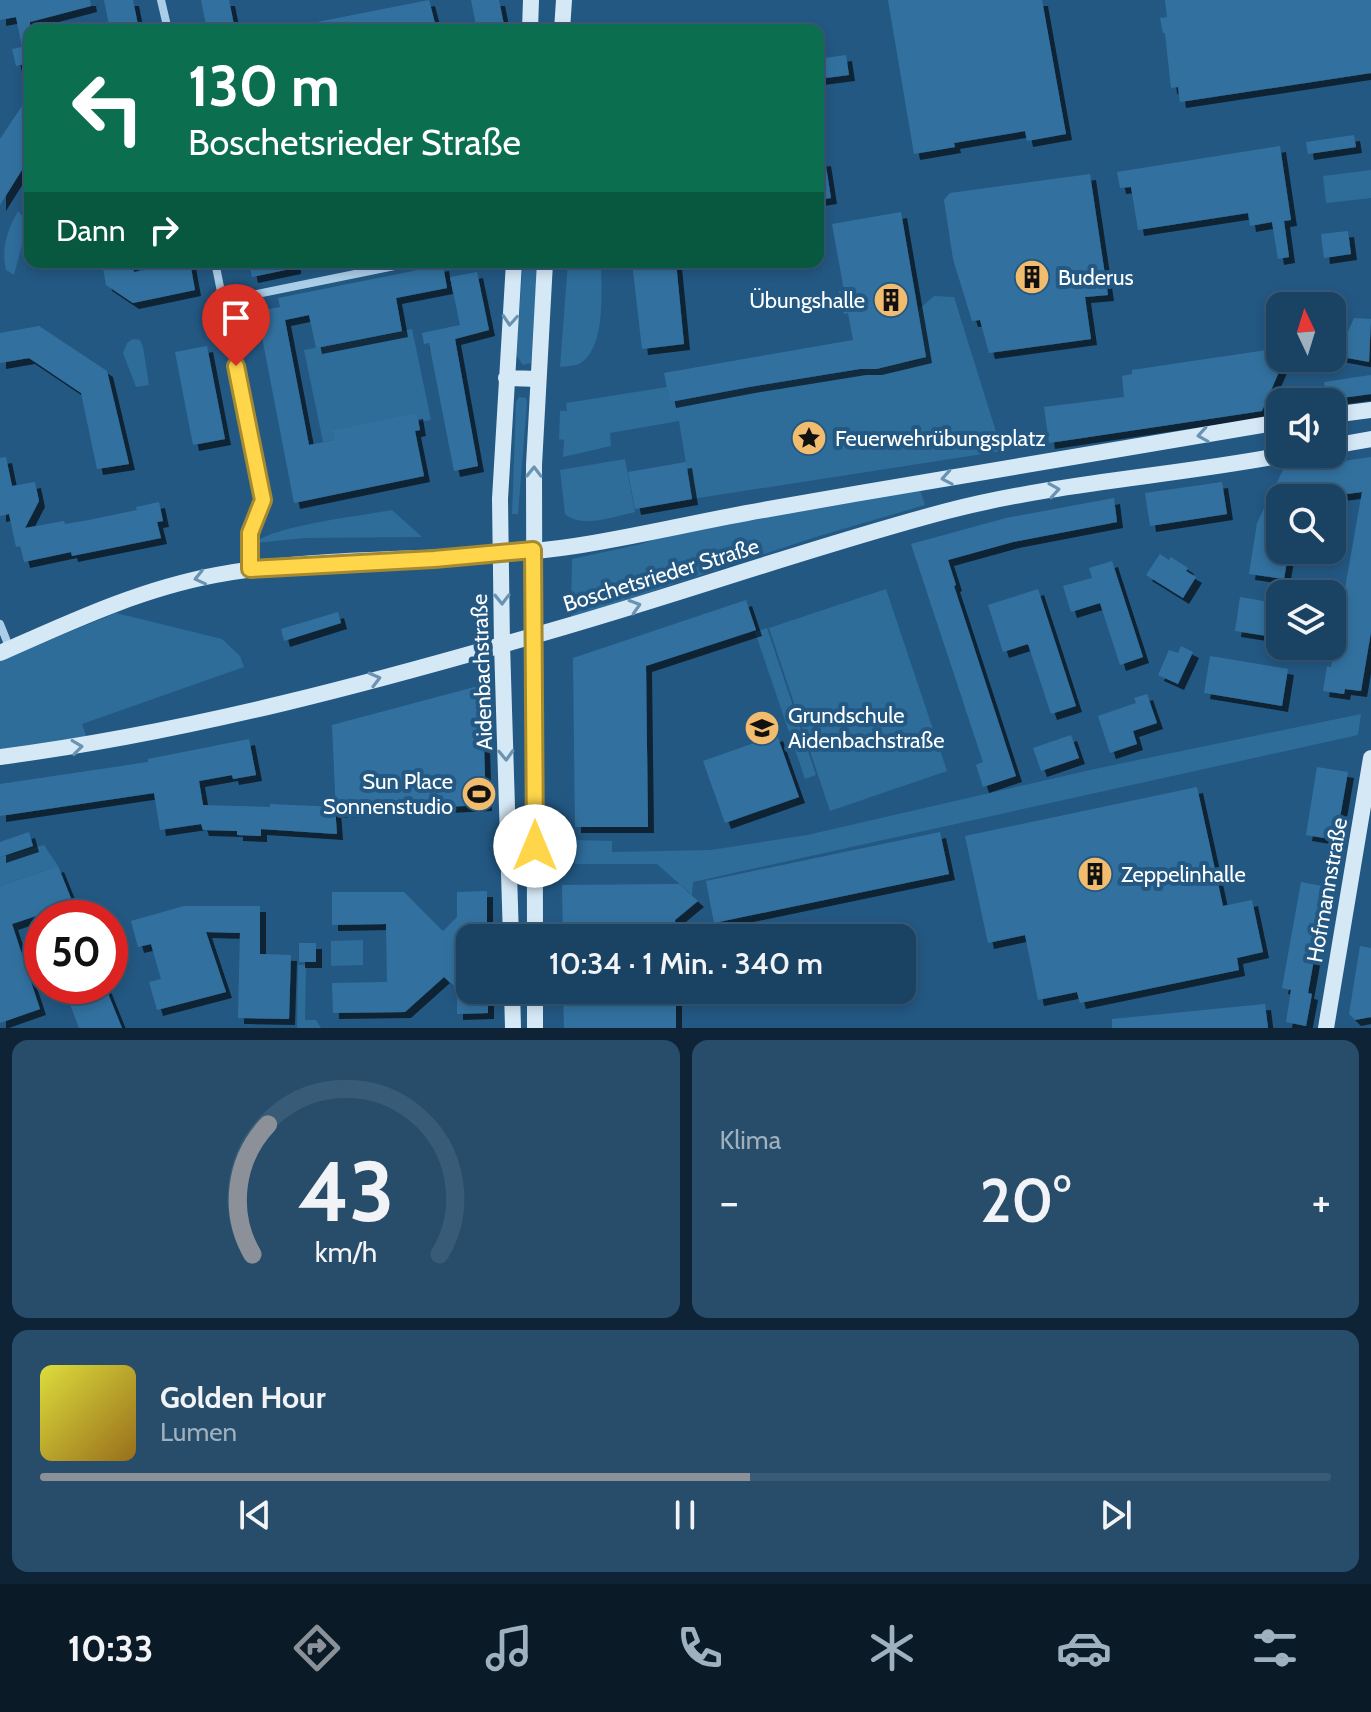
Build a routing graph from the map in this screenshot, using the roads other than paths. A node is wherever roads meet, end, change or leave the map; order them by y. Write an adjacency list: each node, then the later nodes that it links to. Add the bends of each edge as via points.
1 (161, 0): 4 (street)
2 (531, 0): 5 (main road)
3 (564, 0): 6 (main road)
4 (167, 24)
5 (530, 24)
6 (562, 24)
7 (216, 268): 11 (street)
8 (385, 268): 11 (street)
9 (514, 268): 12 (main road, Aidenbachstraße, one-way to 12)
10 (545, 268): 13 (main road)
11 (223, 301): 22 (street, via 263,500 250,533)
12 (506, 378): 13 (main road); 21 (main road, Aidenbachstraße)
13 (538, 379): 20 (main road, one-way to 13)
14 (1371, 410): 15 (main road)
15 (1346, 413)
16 (1266, 424): 20 (main road, Boschetsrieder Straße, one-way to 20)
17 (1371, 439): 18 (main road)
18 (1346, 443)
19 (1266, 458): 24 (main road, Boschetsrieder Straße, one-way to 19, via 950,510)
20 (533, 550): 21 (main road, Boschetsrieder Straße); 24 (main road)
21 (501, 553): 22 (main road, Boschetsrieder Straße); 25 (main road, Aidenbachstraße, one-way to 25)
22 (250, 569): 26 (main road, Boschetsrieder Straße, one-way to 26, via 147,593)
23 (0, 624): 26 (street)
24 (533, 635): 25 (main road, Boschetsrieder Straße); 29 (main road)
25 (502, 644): 27 (main road, Boschetsrieder Straße, one-way to 25, via 174,729); 30 (main road, Aidenbachstraße, one-way to 30)
26 (5, 651)
27 (0, 757)
28 (1371, 758): 37 (main road, Hofmannstraße)
29 (535, 875): 30 (main road); 32 (main road)
30 (510, 876): 31 (main road, Aidenbachstraße)
31 (511, 924)
32 (535, 924)
33 (512, 1004): 35 (main road)
34 (535, 1004): 36 (main road)
35 (513, 1028)
36 (535, 1028)
37 (1326, 1028)

